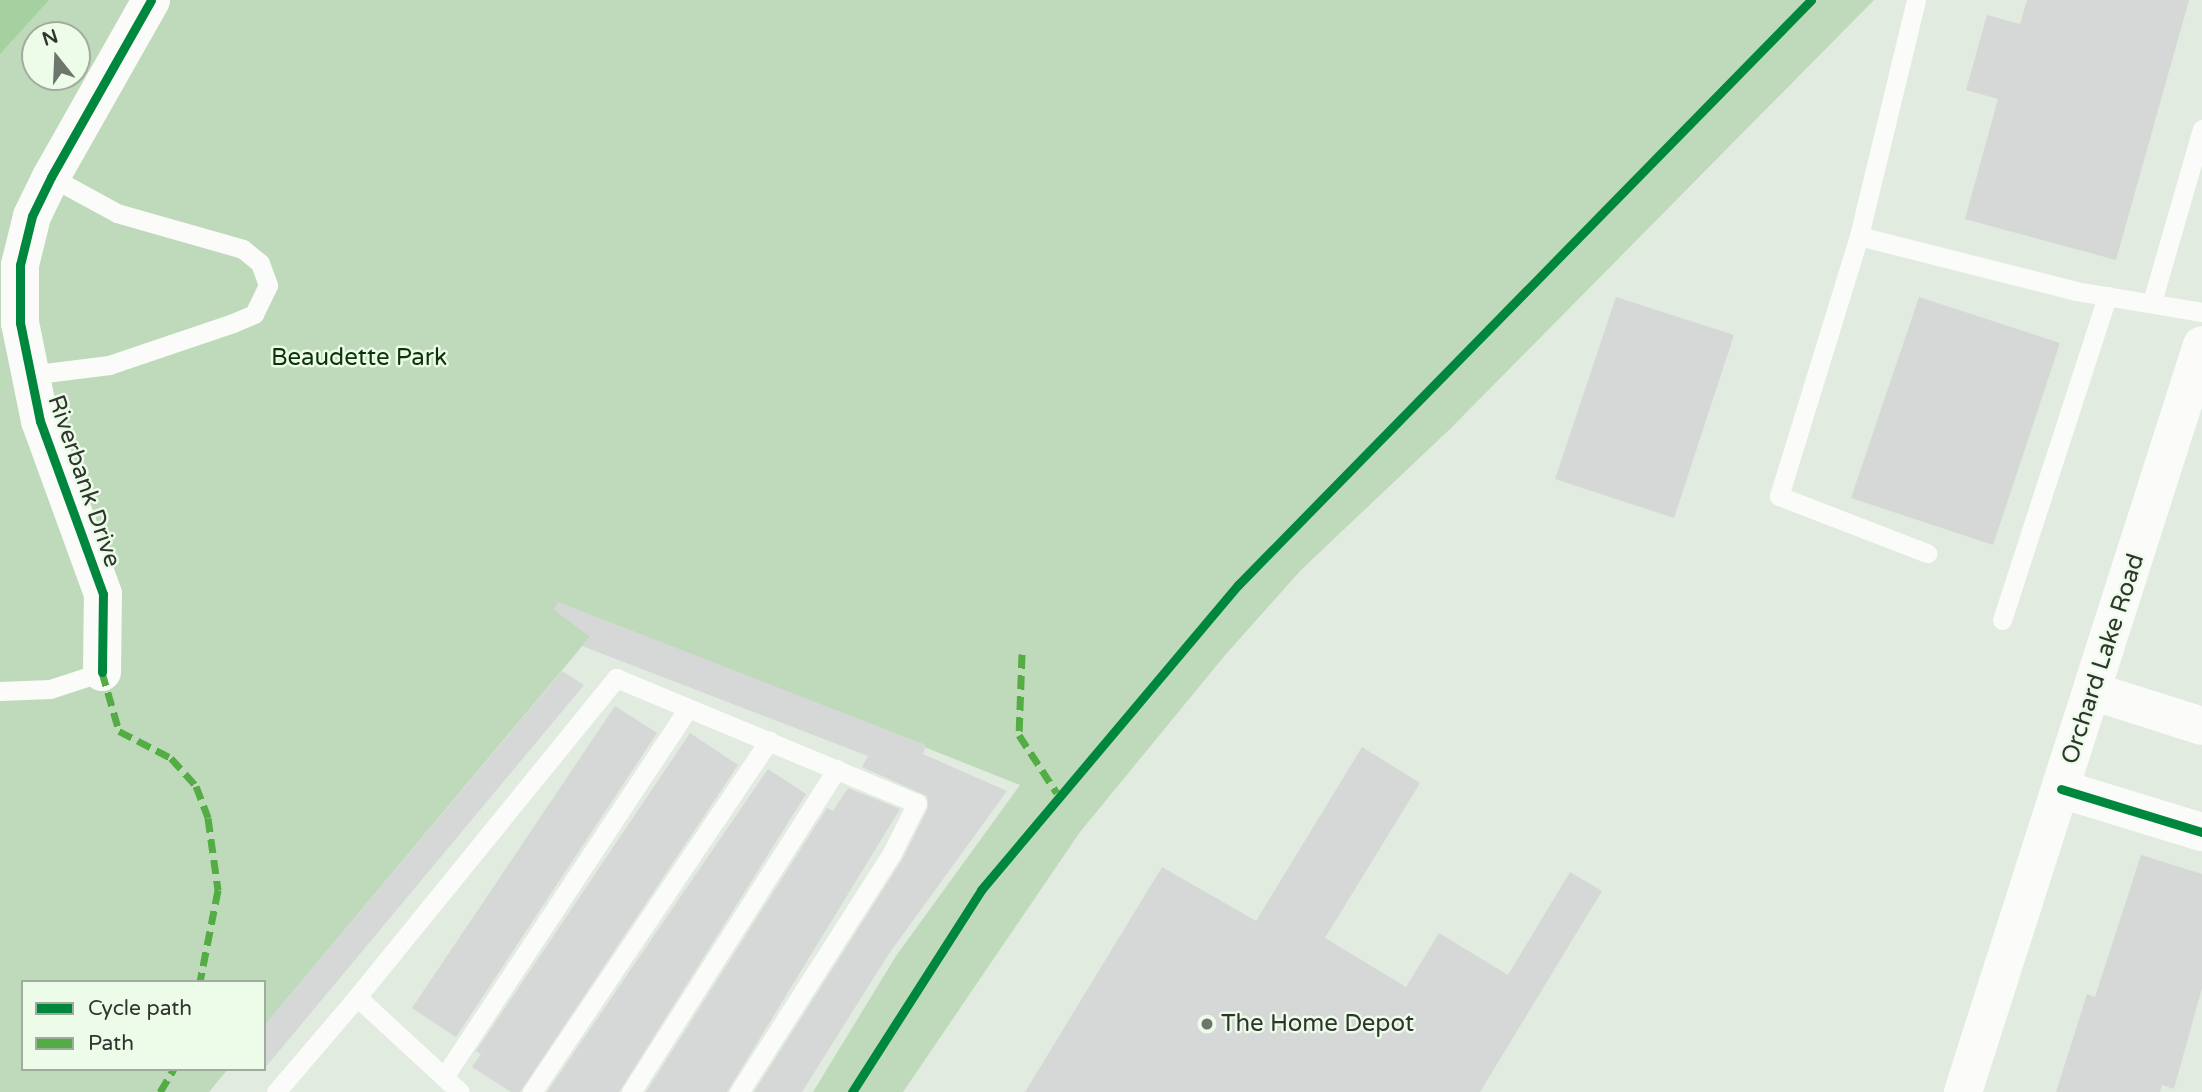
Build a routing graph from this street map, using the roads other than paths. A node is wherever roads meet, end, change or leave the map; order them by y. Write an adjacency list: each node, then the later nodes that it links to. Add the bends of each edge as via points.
1 (151, 0): 4 (street, Riverbank Drive)
2 (1916, 0): 5 (lane)
3 (2202, 129): 7 (lane)
4 (51, 177): 10 (street, Riverbank Drive, via 32,216 20,265 20,323); 10 (lane, via 117,213 243,249 260,263 268,285 254,314 187,341 109,365)
5 (1859, 236): 6 (lane); 11 (lane, via 1779,496)
6 (2107, 296): 7 (lane); 12 (lane)
7 (2152, 302): 8 (lane)
8 (2202, 312)
9 (2199, 368): 15 (street, Orchard Lake Road)
10 (29, 375): 13 (street, Riverbank Drive, via 54,467 103,594)
11 (1927, 553)
12 (2002, 620)
13 (102, 672): 14 (lane, via 50,689)
14 (0, 691)
15 (2095, 692): 17 (street); 20 (street, Orchard Lake Road)
16 (688, 708): 18 (lane); 22 (lane, via 616,678); 23 (lane)
17 (2202, 726)
18 (769, 741): 19 (lane); 26 (lane)
19 (837, 769): 27 (lane); 28 (lane, via 917,803 892,853)
20 (2061, 789): 21 (street); 29 (street, Orchard Lake Road)
21 (2202, 832)
22 (357, 997): 23 (lane); 24 (lane)
23 (444, 1077): 25 (lane)
24 (276, 1092)
25 (460, 1092)
26 (532, 1092)
27 (631, 1092)
28 (738, 1092)
29 (1963, 1092)

